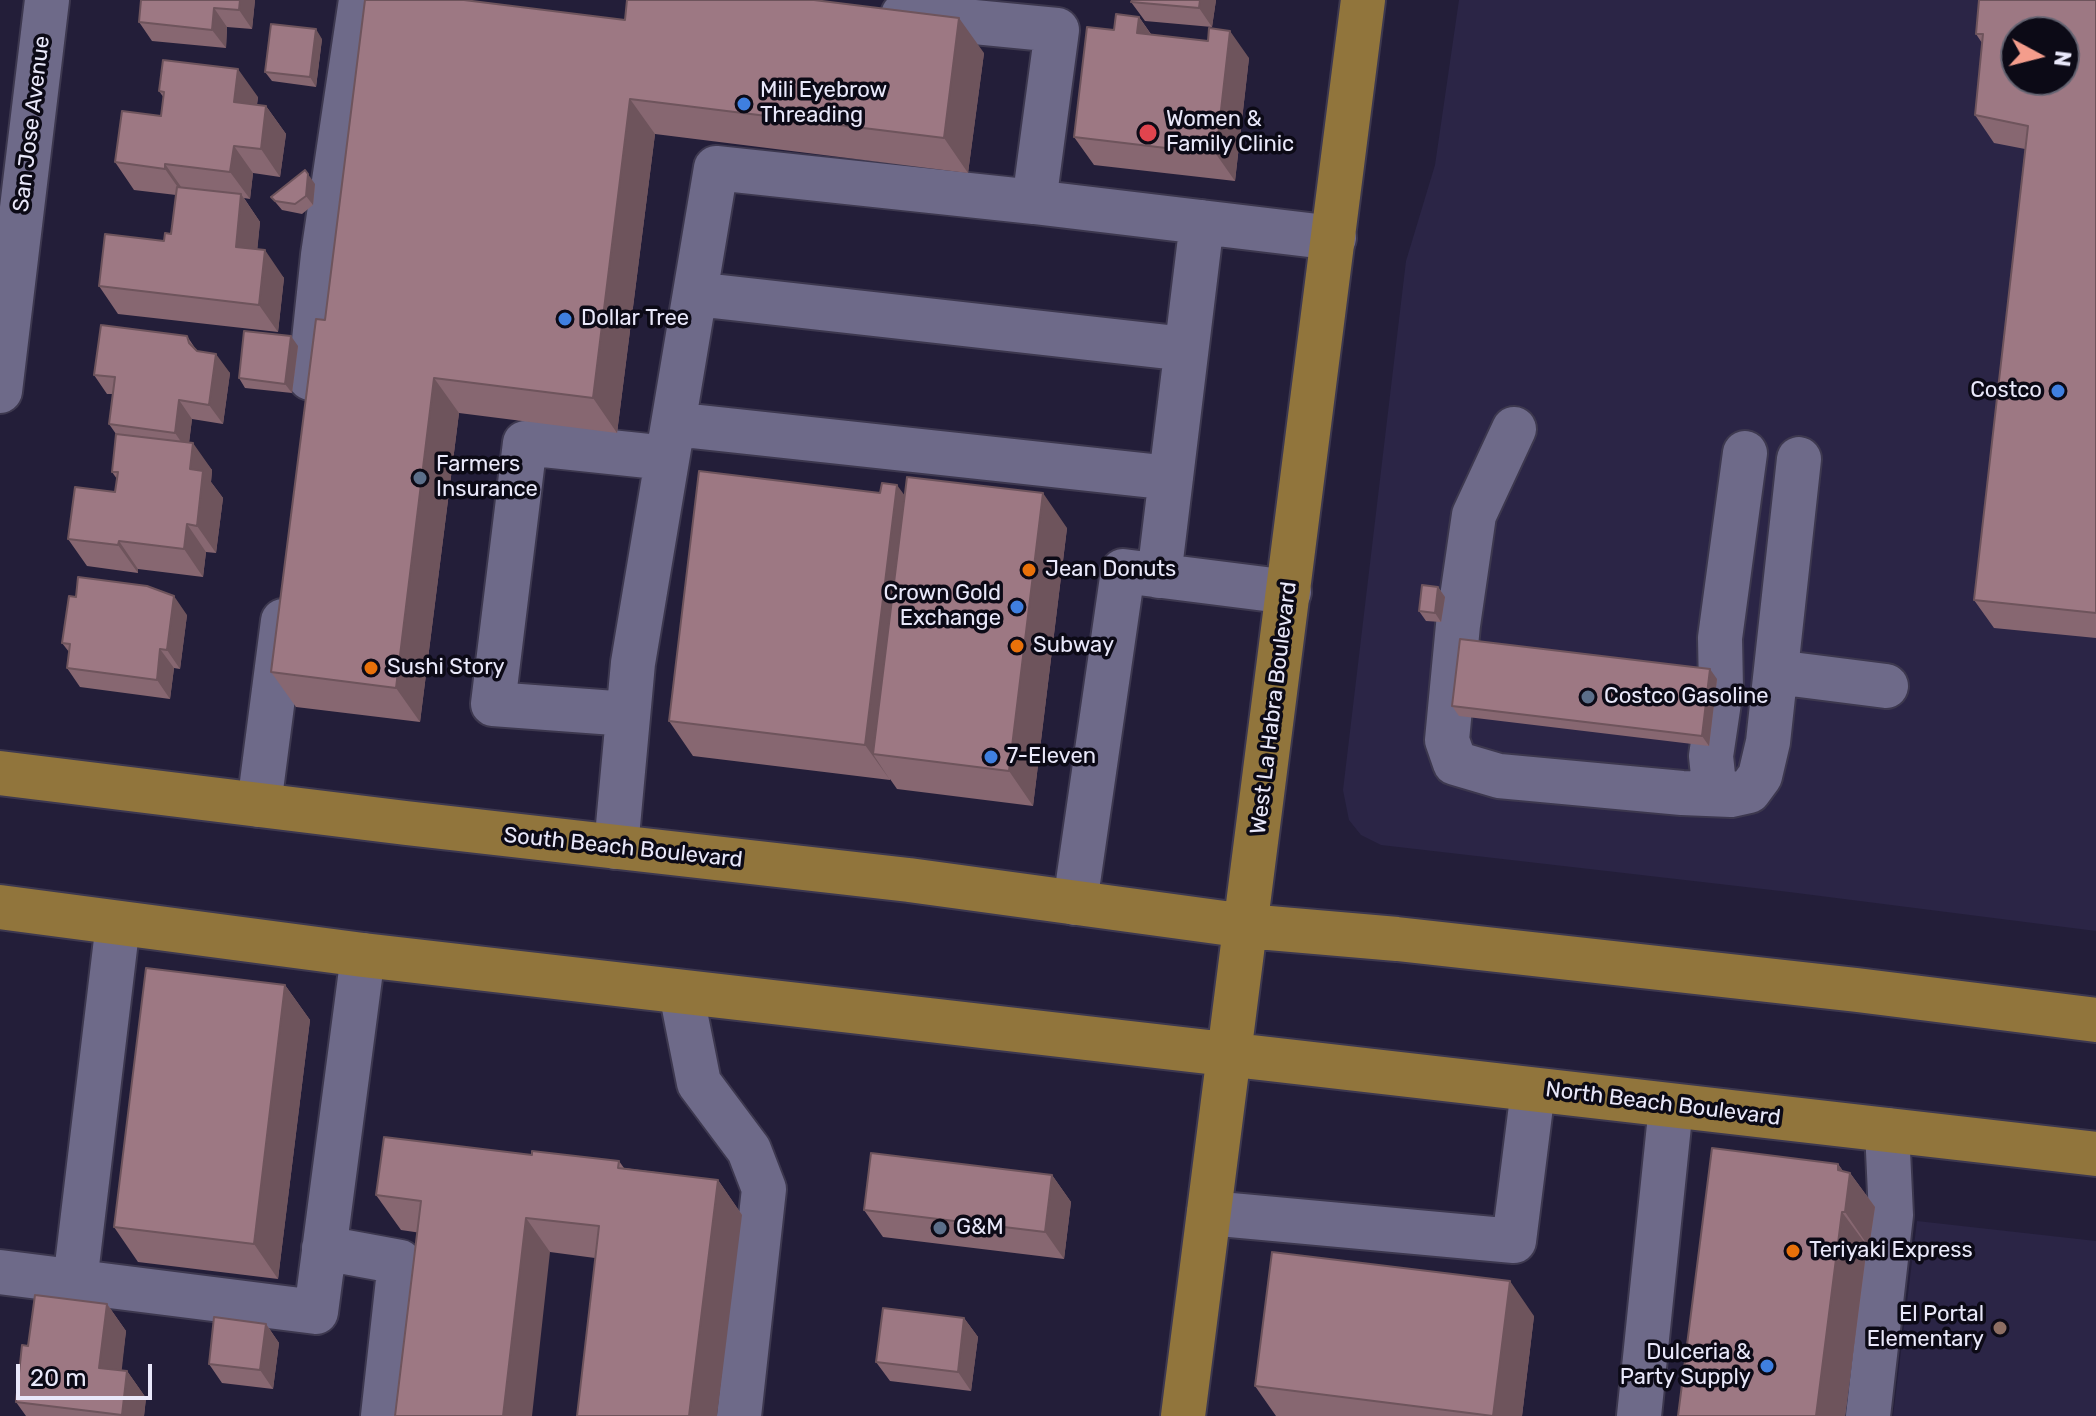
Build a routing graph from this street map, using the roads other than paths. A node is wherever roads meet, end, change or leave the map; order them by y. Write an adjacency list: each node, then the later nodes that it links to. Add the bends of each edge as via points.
1 (47, 0): 10 (street, San Jose Avenue)
2 (361, 0): 11 (street, via 323,255)
3 (1363, 0): 7 (main road, West La Habra Boulevard)
4 (867, 11): 5 (street, via 1057,30)
5 (1034, 202): 6 (street); 8 (street, via 716,168)
6 (1202, 222): 7 (street); 9 (street)
7 (1334, 238): 19 (main road, West La Habra Boulevard)
8 (695, 294): 9 (street); 13 (street)
9 (1186, 349): 16 (street)
10 (0, 391)
11 (306, 413)
12 (1514, 429): 24 (street, via 1474,515 1447,740 1455,763 1499,776)
13 (670, 441): 16 (street); 22 (street); 22 (street, via 525,443 493,704)
14 (1745, 453): 24 (street, via 1720,638 1721,689 1711,756)
15 (1799, 459): 20 (street)
16 (1171, 478): 17 (street)
17 (1159, 576): 19 (street); 27 (street, via 1123,571)
18 (287, 587): 25 (street)
19 (1289, 592): 30 (main road, West La Habra Boulevard)
20 (1776, 672): 21 (street); 24 (street, via 1760,776 1749,791)
21 (1886, 686)
22 (628, 714): 26 (street)
23 (0, 773): 25 (main road, South Beach Boulevard)
24 (1715, 794)
25 (259, 805): 26 (main road, South Beach Boulevard)
26 (616, 847): 27 (main road, South Beach Boulevard)
27 (1075, 903): 30 (main road, South Beach Boulevard)
28 (0, 907): 29 (main road)
29 (118, 923): 31 (main road); 42 (street)
30 (1246, 926): 33 (main road); 34 (main road, West La Habra Boulevard)
31 (363, 955): 32 (main road); 40 (street)
32 (681, 992): 34 (main road); 44 (street, via 699,1083 749,1150 764,1189)
33 (2096, 1020)
34 (1231, 1054): 35 (main road, North Beach Boulevard); 39 (main road, West La Habra Boulevard)
35 (1533, 1090): 36 (main road, North Beach Boulevard); 39 (street, via 1514,1241)
36 (1671, 1106): 37 (main road, North Beach Boulevard); 46 (street)
37 (1887, 1130): 38 (main road, North Beach Boulevard); 47 (street, via 1891,1215)
38 (2096, 1154)
39 (1209, 1213): 45 (main road, West La Habra Boulevard)
40 (324, 1248): 42 (street, via 316,1312); 43 (street, via 400,1262)
41 (0, 1272): 42 (street)
42 (75, 1282)
43 (383, 1416)
44 (739, 1416)
45 (1183, 1416)
46 (1639, 1416)
47 (1868, 1416)

